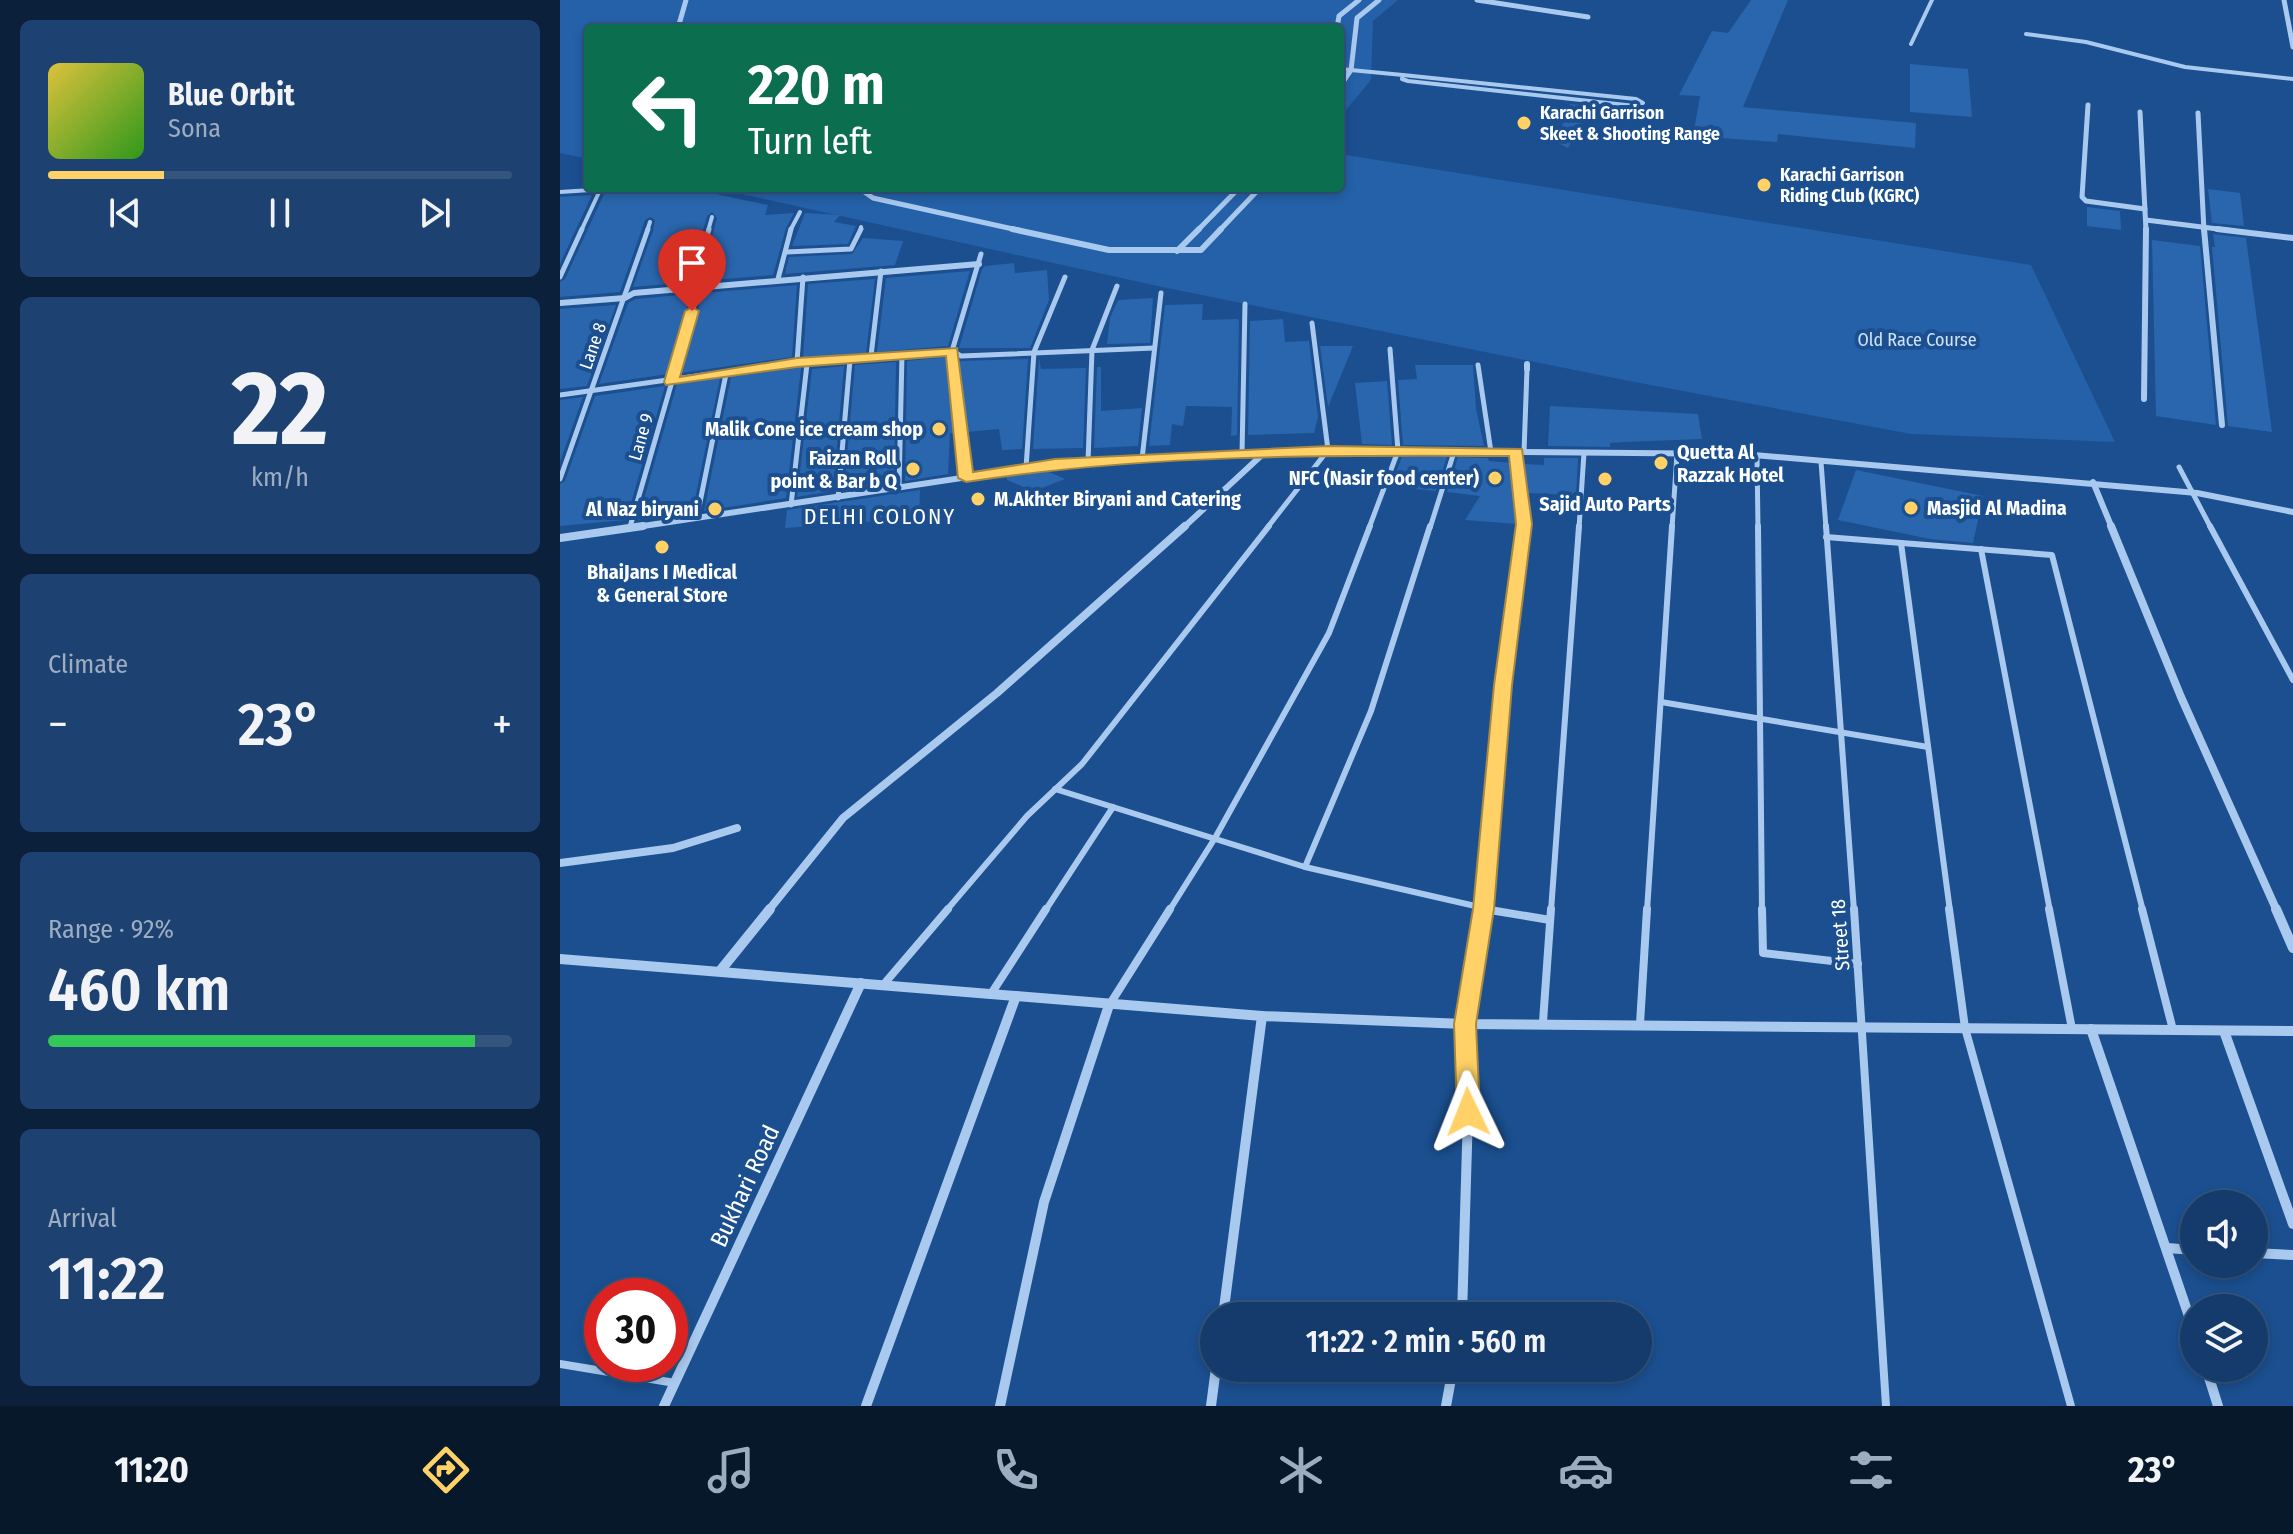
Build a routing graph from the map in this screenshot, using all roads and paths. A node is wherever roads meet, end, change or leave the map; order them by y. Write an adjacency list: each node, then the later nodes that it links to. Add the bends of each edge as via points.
1 (686, 0): 8 (street)
2 (1359, 0): 9 (street, via 1339,16)
3 (1379, 0): 14 (street, via 1357,18)
4 (1477, 0): 7 (street)
5 (1932, 0): 11 (lane)
6 (2284, 0): 12 (street)
7 (1588, 17)
8 (679, 24)
9 (1338, 24)
10 (2026, 34): 16 (lane, via 2086,42 2185,67)
11 (1911, 44)
12 (2293, 47)
13 (1344, 69): 14 (lane)
14 (1351, 70): 15 (lane); 17 (street)
15 (1403, 75): 15 (lane, via 1636,99 1643,103 1408,81)
16 (2293, 79)
17 (1344, 80)
18 (2088, 105): 27 (street, via 2082,197)
19 (2140, 112): 27 (street)
20 (2198, 113): 33 (street)
21 (584, 190): 22 (lane)
22 (560, 192)
23 (600, 192): 40 (lane)
24 (865, 192): 35 (street, via 1109,250)
25 (1235, 192): 35 (street)
26 (1256, 192): 35 (street, via 1201,250)
27 (2145, 209): 30 (street)
28 (800, 212): 36 (lane, via 786,232)
29 (712, 217): 45 (lane, Lane 9, via 694,284)
30 (2146, 220): 33 (street); 67 (street)
31 (650, 222): 47 (lane, Lane 8)
32 (861, 227): 36 (lane, via 851,249)
33 (2204, 227): 34 (street); 68 (street)
34 (2293, 238)
35 (1177, 251)
36 (787, 252): 43 (lane)
37 (981, 254): 38 (lane)
38 (979, 264): 39 (street); 54 (lane)
39 (881, 271): 41 (street); 57 (lane)
40 (560, 277)
41 (803, 277): 43 (street); 59 (lane)
42 (1065, 277): 55 (lane)
43 (778, 279): 45 (street)
44 (1117, 286): 53 (lane)
45 (699, 288): 47 (street); 64 (lane, Lane 9)
46 (1161, 293): 51 (lane)
47 (625, 298): 48 (street); 65 (lane, Lane 8)
48 (560, 303)
49 (1245, 304): 76 (lane)
50 (1312, 323): 69 (lane)
51 (1154, 348): 53 (lane); 79 (lane)
52 (1390, 349): 70 (lane)
53 (1092, 350): 55 (lane); 80 (lane)
54 (952, 351): 55 (lane, via 961,356); 56 (lane); 84 (lane)
55 (1034, 352): 83 (lane)
56 (902, 354): 57 (lane); 87 (lane)
57 (871, 356): 58 (lane)
58 (850, 360): 60 (lane); 89 (lane)
59 (797, 362): 60 (lane); 63 (lane)
60 (807, 364): 90 (lane)
61 (1478, 365): 72 (lane)
62 (1527, 367): 73 (lane)
63 (726, 374): 64 (lane); 92 (lane)
64 (671, 382): 65 (lane); 93 (lane, Lane 9)
65 (590, 391): 66 (lane); 85 (lane, Lane 8)
66 (560, 395)
67 (2144, 399)
68 (2222, 425)
69 (1328, 450): 70 (street); 74 (street); 103 (lane, via 1082,764)
70 (1398, 451): 71 (street); 106 (lane, via 1329,633)
71 (1454, 452): 72 (street); 108 (lane, via 1371,711)
72 (1491, 452): 73 (street)
73 (1520, 452): 75 (street); 109 (street, via 1524,524)
74 (1264, 453): 76 (street); 114 (street, via 1019,674 843,818)
75 (1584, 453): 77 (street); 110 (lane)
76 (1242, 454): 79 (street)
77 (1677, 454): 78 (street); 99 (lane)
78 (1757, 456): 81 (street); 100 (lane)
79 (1142, 459): 80 (street)
80 (1088, 462): 83 (street)
81 (1821, 462): 86 (street); 94 (lane, Street 18)
82 (2179, 467): 88 (lane)
83 (1026, 468): 84 (street)
84 (966, 478): 87 (street)
85 (560, 479)
86 (2093, 482): 88 (street); 111 (street)
87 (899, 488): 89 (street)
88 (2190, 492): 91 (street); 98 (lane)
89 (838, 498): 90 (street)
90 (791, 505): 92 (street)
91 (2293, 512)
92 (697, 517): 93 (street)
93 (630, 527): 95 (street)
94 (1826, 537): 96 (lane); 101 (lane, Street 18)
95 (560, 538)
96 (1901, 543): 97 (lane); 102 (lane)
97 (1981, 549): 126 (lane); 128 (lane, via 2052,555)
98 (2293, 680)
99 (1661, 702): 100 (lane); 123 (lane)
100 (1760, 716): 101 (lane); 113 (lane, via 1763,953)
101 (1841, 730): 102 (lane); 113 (lane, Street 18)
102 (1928, 747): 125 (lane)
103 (1055, 789): 104 (lane); 116 (lane)
104 (1113, 807): 106 (lane); 117 (lane)
105 (737, 828): 107 (street, via 666,847)
106 (1215, 838): 108 (lane); 119 (lane)
107 (560, 863)
108 (1305, 867): 109 (lane)
109 (1483, 909): 110 (lane); 122 (street)
110 (1550, 920): 121 (lane)
111 (2293, 948)
112 (560, 959): 114 (street)
113 (1858, 964): 124 (lane, Street 18)
114 (720, 971): 115 (street)
115 (861, 983): 116 (street); 143 (street, Bukhari Road)
116 (884, 984): 117 (street)
117 (991, 994): 118 (street)
118 (1016, 996): 119 (street); 145 (street)
119 (1109, 1005): 120 (street); 146 (street, via 1044,1202)
120 (1262, 1016): 122 (street); 137 (street)
121 (1543, 1022): 122 (street); 123 (street)
122 (1465, 1024): 138 (street)
123 (1640, 1024): 124 (street)
124 (1863, 1027): 125 (street); 149 (lane, Street 18)
125 (1965, 1028): 126 (street); 150 (lane)
126 (2072, 1029): 127 (street)
127 (2091, 1029): 128 (street); 132 (street)
128 (2173, 1030): 129 (street)
129 (2224, 1031): 130 (street); 131 (street)
130 (2293, 1031)
131 (2293, 1224)
132 (2167, 1248): 133 (street); 136 (street)
133 (2180, 1249)
134 (2268, 1254): 135 (street)
135 (2293, 1255)
136 (2182, 1294)
137 (1225, 1302)
138 (1462, 1302)
139 (560, 1364): 143 (lane)
140 (1214, 1382): 147 (street)
141 (1450, 1382): 148 (street)
142 (2210, 1382): 151 (street)
143 (675, 1383): 144 (street, Bukhari Road)
144 (664, 1406)
145 (866, 1406)
146 (1000, 1406)
147 (1211, 1406)
148 (1446, 1406)
149 (1886, 1406)
150 (2071, 1406)
151 (2218, 1406)

